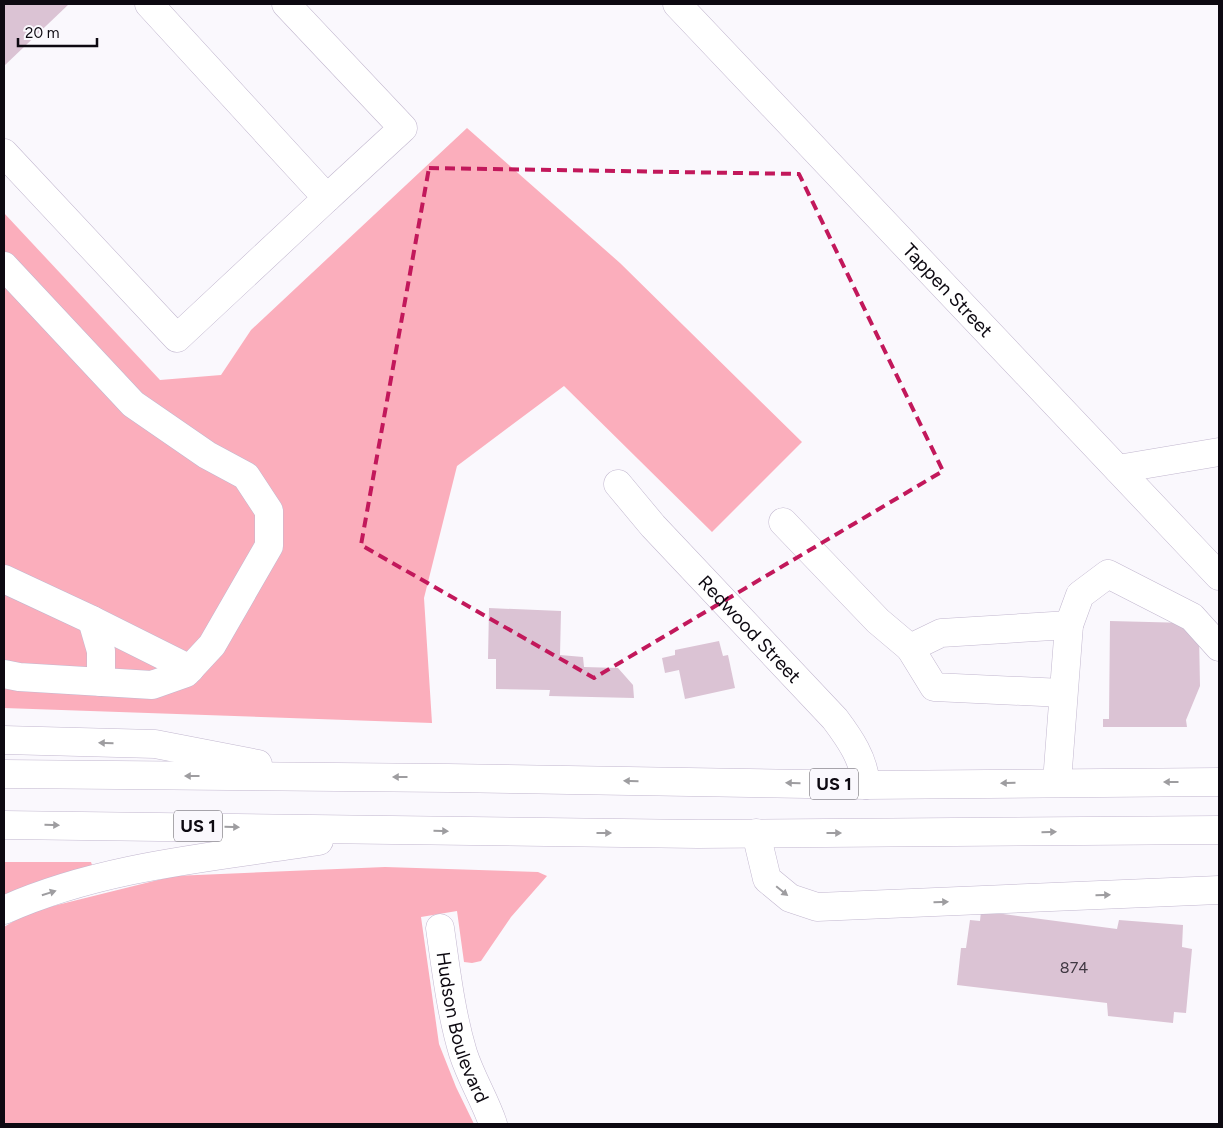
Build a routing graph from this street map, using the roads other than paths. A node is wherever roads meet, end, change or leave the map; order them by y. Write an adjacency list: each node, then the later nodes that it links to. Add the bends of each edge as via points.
1 (148, 4): 5 (main road)
2 (286, 4): 5 (main road, via 403,128)
3 (676, 4): 8 (main road, Tappen Street)
4 (4, 153): 5 (main road, via 177,338)
5 (327, 198)
6 (4, 266): 17 (main road, via 133,404 207,455 246,476 269,511 268,546 212,645)
7 (1219, 452): 8 (main road)
8 (1118, 469): 11 (main road, Tappen Street)
9 (618, 484): 26 (main road, Redwood Street, via 653,526 829,712 855,748 862,762)
10 (783, 522): 16 (main road, via 878,621)
11 (1219, 576)
12 (4, 578): 13 (main road)
13 (92, 620): 17 (main road); 19 (main road, via 101,651)
14 (1069, 625): 15 (main road, via 1080,595 1108,574 1192,617); 16 (main road, via 941,633); 20 (main road)
15 (1219, 647)
16 (910, 648): 20 (main road, via 934,688)
17 (190, 669): 19 (main road, via 152,685)
18 (4, 674): 19 (main road, via 19,678)
19 (101, 682)
20 (1063, 693): 24 (main road)
21 (4, 740): 23 (main road, one-way to 21, via 155,744)
22 (4, 774): 23 (main road, US 1, one-way to 22)
23 (328, 777): 26 (main road, US 1, one-way to 23)
24 (1057, 782): 25 (main road, US 1, one-way to 24); 26 (main road, US 1, one-way to 26)
25 (1219, 782)
26 (866, 784)
27 (4, 825): 28 (main road, US 1, one-way to 28)
28 (393, 830): 30 (main road, US 1, one-way to 30); 32 (main road, one-way to 28, via 64,888 144,868)
29 (1219, 830): 30 (main road, US 1, one-way to 29)
30 (756, 833): 31 (main road, one-way to 31, via 768,879 790,898 817,907)
31 (1219, 890)
32 (4, 910)
33 (440, 928): 34 (main road, Hudson Boulevard, via 463,1052)
34 (493, 1124)

